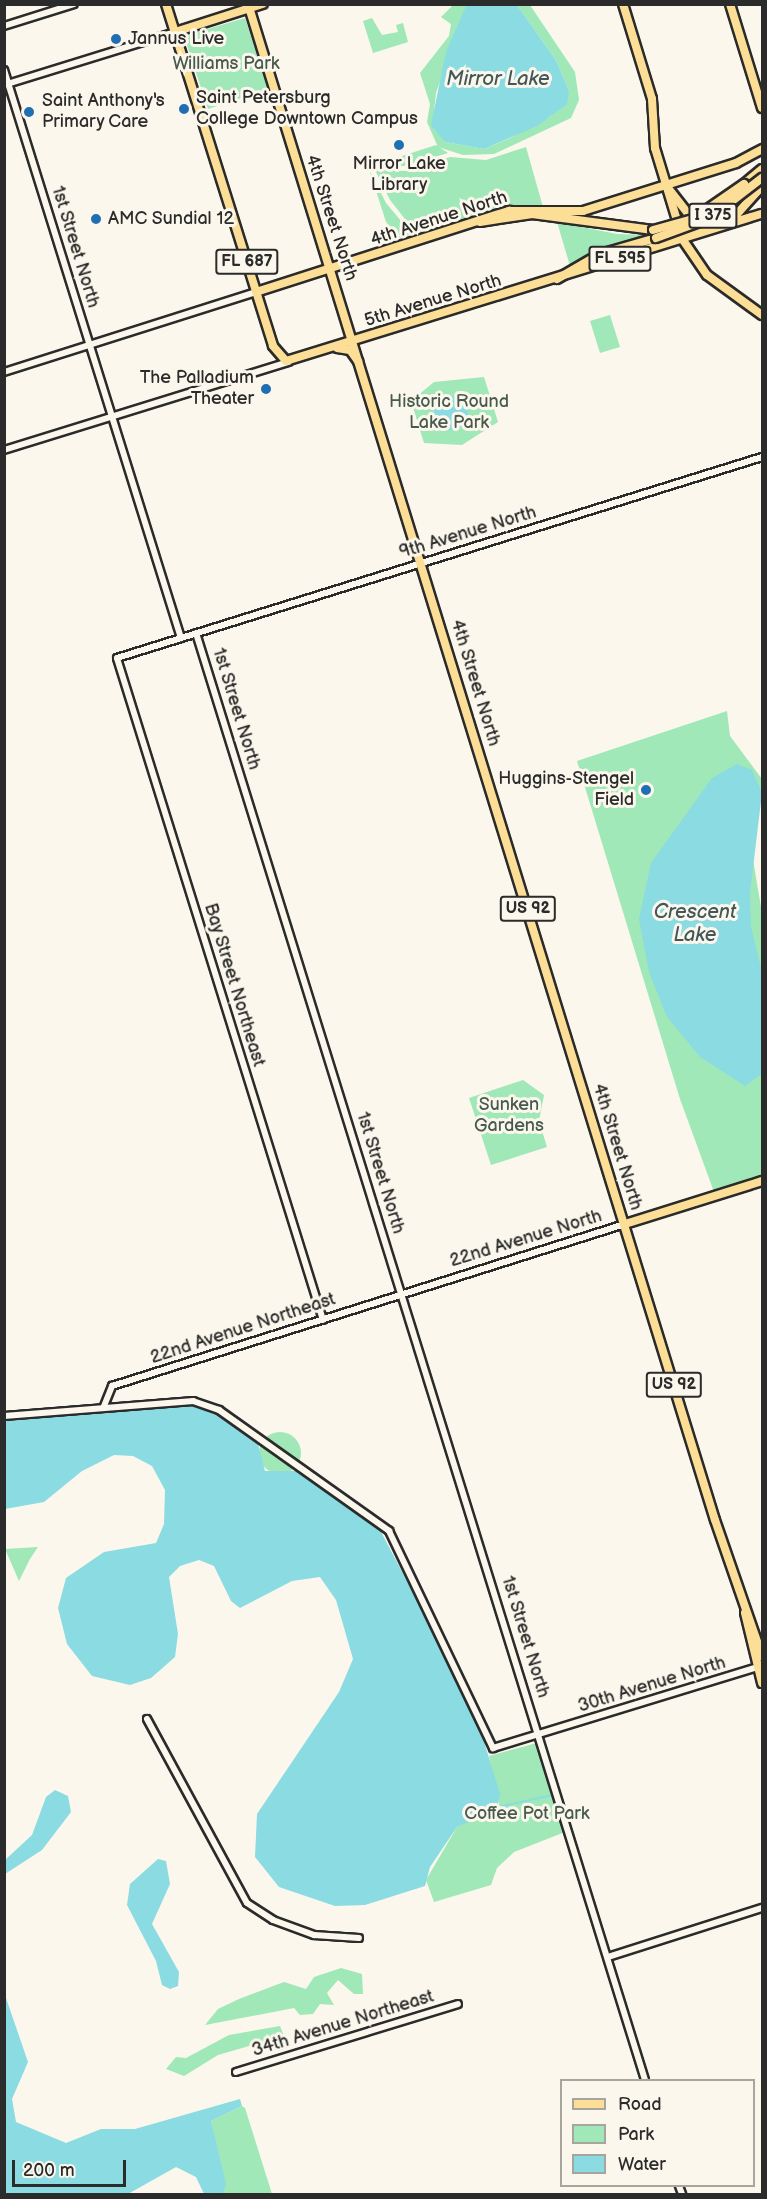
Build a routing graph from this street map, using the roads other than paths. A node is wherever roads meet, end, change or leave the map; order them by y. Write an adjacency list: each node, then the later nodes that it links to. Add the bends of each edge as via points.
1 (74, 4): 7 (street)
2 (166, 4): 8 (main road, FL 687)
3 (263, 4): 6 (main road)
4 (623, 4): 15 (main road, via 652,99 652,137)
5 (730, 4): 11 (main road)
6 (249, 7): 8 (main road); 21 (main road, 4th Street North)
7 (4, 26)
8 (175, 32): 10 (street); 23 (main road, FL 687)
9 (4, 70): 10 (street, 1st Street North)
10 (7, 84): 26 (street, 1st Street North)
11 (762, 108)
12 (762, 149): 15 (main road, 4th Avenue North)
13 (762, 170): 19 (highway, I 375, bridge, via 701,215)
14 (762, 178): 19 (highway, I 375, bridge, via 710,218)
15 (667, 186): 16 (highway, via 684,211 702,220 732,217); 18 (main road, 4th Avenue North, via 576,212 524,208); 20 (main road)
16 (762, 186)
17 (762, 214): 20 (main road, 5th Avenue North / FL 595)
18 (480, 222): 19 (highway, I 375, via 532,214); 21 (main road, 4th Avenue North)
19 (654, 234): 22 (highway, I 375, via 600,254)
20 (683, 240): 22 (main road, 5th Avenue North / FL 595); 24 (main road, via 707,275)
21 (332, 269): 23 (main road, 4th Avenue North); 25 (main road, 4th Street North)
22 (557, 279): 25 (main road, 5th Avenue North / FL 595)
23 (256, 292): 26 (street, 4th Avenue North); 28 (main road, FL 687, via 273,346)
24 (762, 315)
25 (354, 341): 27 (main road, 5th Avenue North / FL 595); 29 (main road, 4th Street North / US 92)
26 (90, 345): 30 (street, 4th Avenue North); 31 (street, 1st Street North)
27 (330, 349): 28 (main road, 5th Avenue North); 29 (main road, via 350,350)
28 (289, 362): 31 (street, 5th Avenue North)
29 (362, 367): 34 (main road, 4th Street North / US 92)
30 (4, 372)
31 (112, 417): 32 (street, 5th Avenue North); 36 (street, 1st Street North)
32 (4, 450)
33 (762, 457): 34 (street, 9th Avenue North)
34 (422, 563): 35 (street, 9th Avenue North); 39 (main road, 4th Street North / US 92)
35 (196, 633): 36 (street, 9th Avenue North); 40 (street, 1st Street North)
36 (181, 638): 37 (street, 9th Avenue North)
37 (117, 658): 41 (street, Bay Street Northeast)
38 (762, 1181): 39 (main road, 22nd Avenue North)
39 (625, 1224): 40 (street, 22nd Avenue North); 44 (main road, 4th Street North / US 92)
40 (402, 1294): 41 (street, 22nd Avenue Northeast); 49 (street, 1st Street North)
41 (323, 1320): 42 (street, 22nd Avenue Northeast, via 112,1386)
42 (104, 1406): 43 (street); 49 (street, via 202,1401 383,1525 490,1745 497,1749)
43 (4, 1416)
44 (745, 1611): 45 (main road, 4th Street North / US 92); 46 (main road, 4th Street North / US 92)
45 (762, 1656)
46 (760, 1667): 47 (main road, 4th Street North / US 92); 49 (street, 30th Avenue North)
47 (762, 1683)
48 (145, 1720): 51 (street, via 238,1893 264,1916 314,1935)
49 (540, 1736): 52 (street, 1st Street North)
50 (762, 1908): 52 (street)
51 (359, 1938)
52 (608, 1957): 55 (street, 1st Street North)
53 (458, 2004): 54 (street, 34th Avenue Northeast)
54 (236, 2072)
55 (645, 2079)

